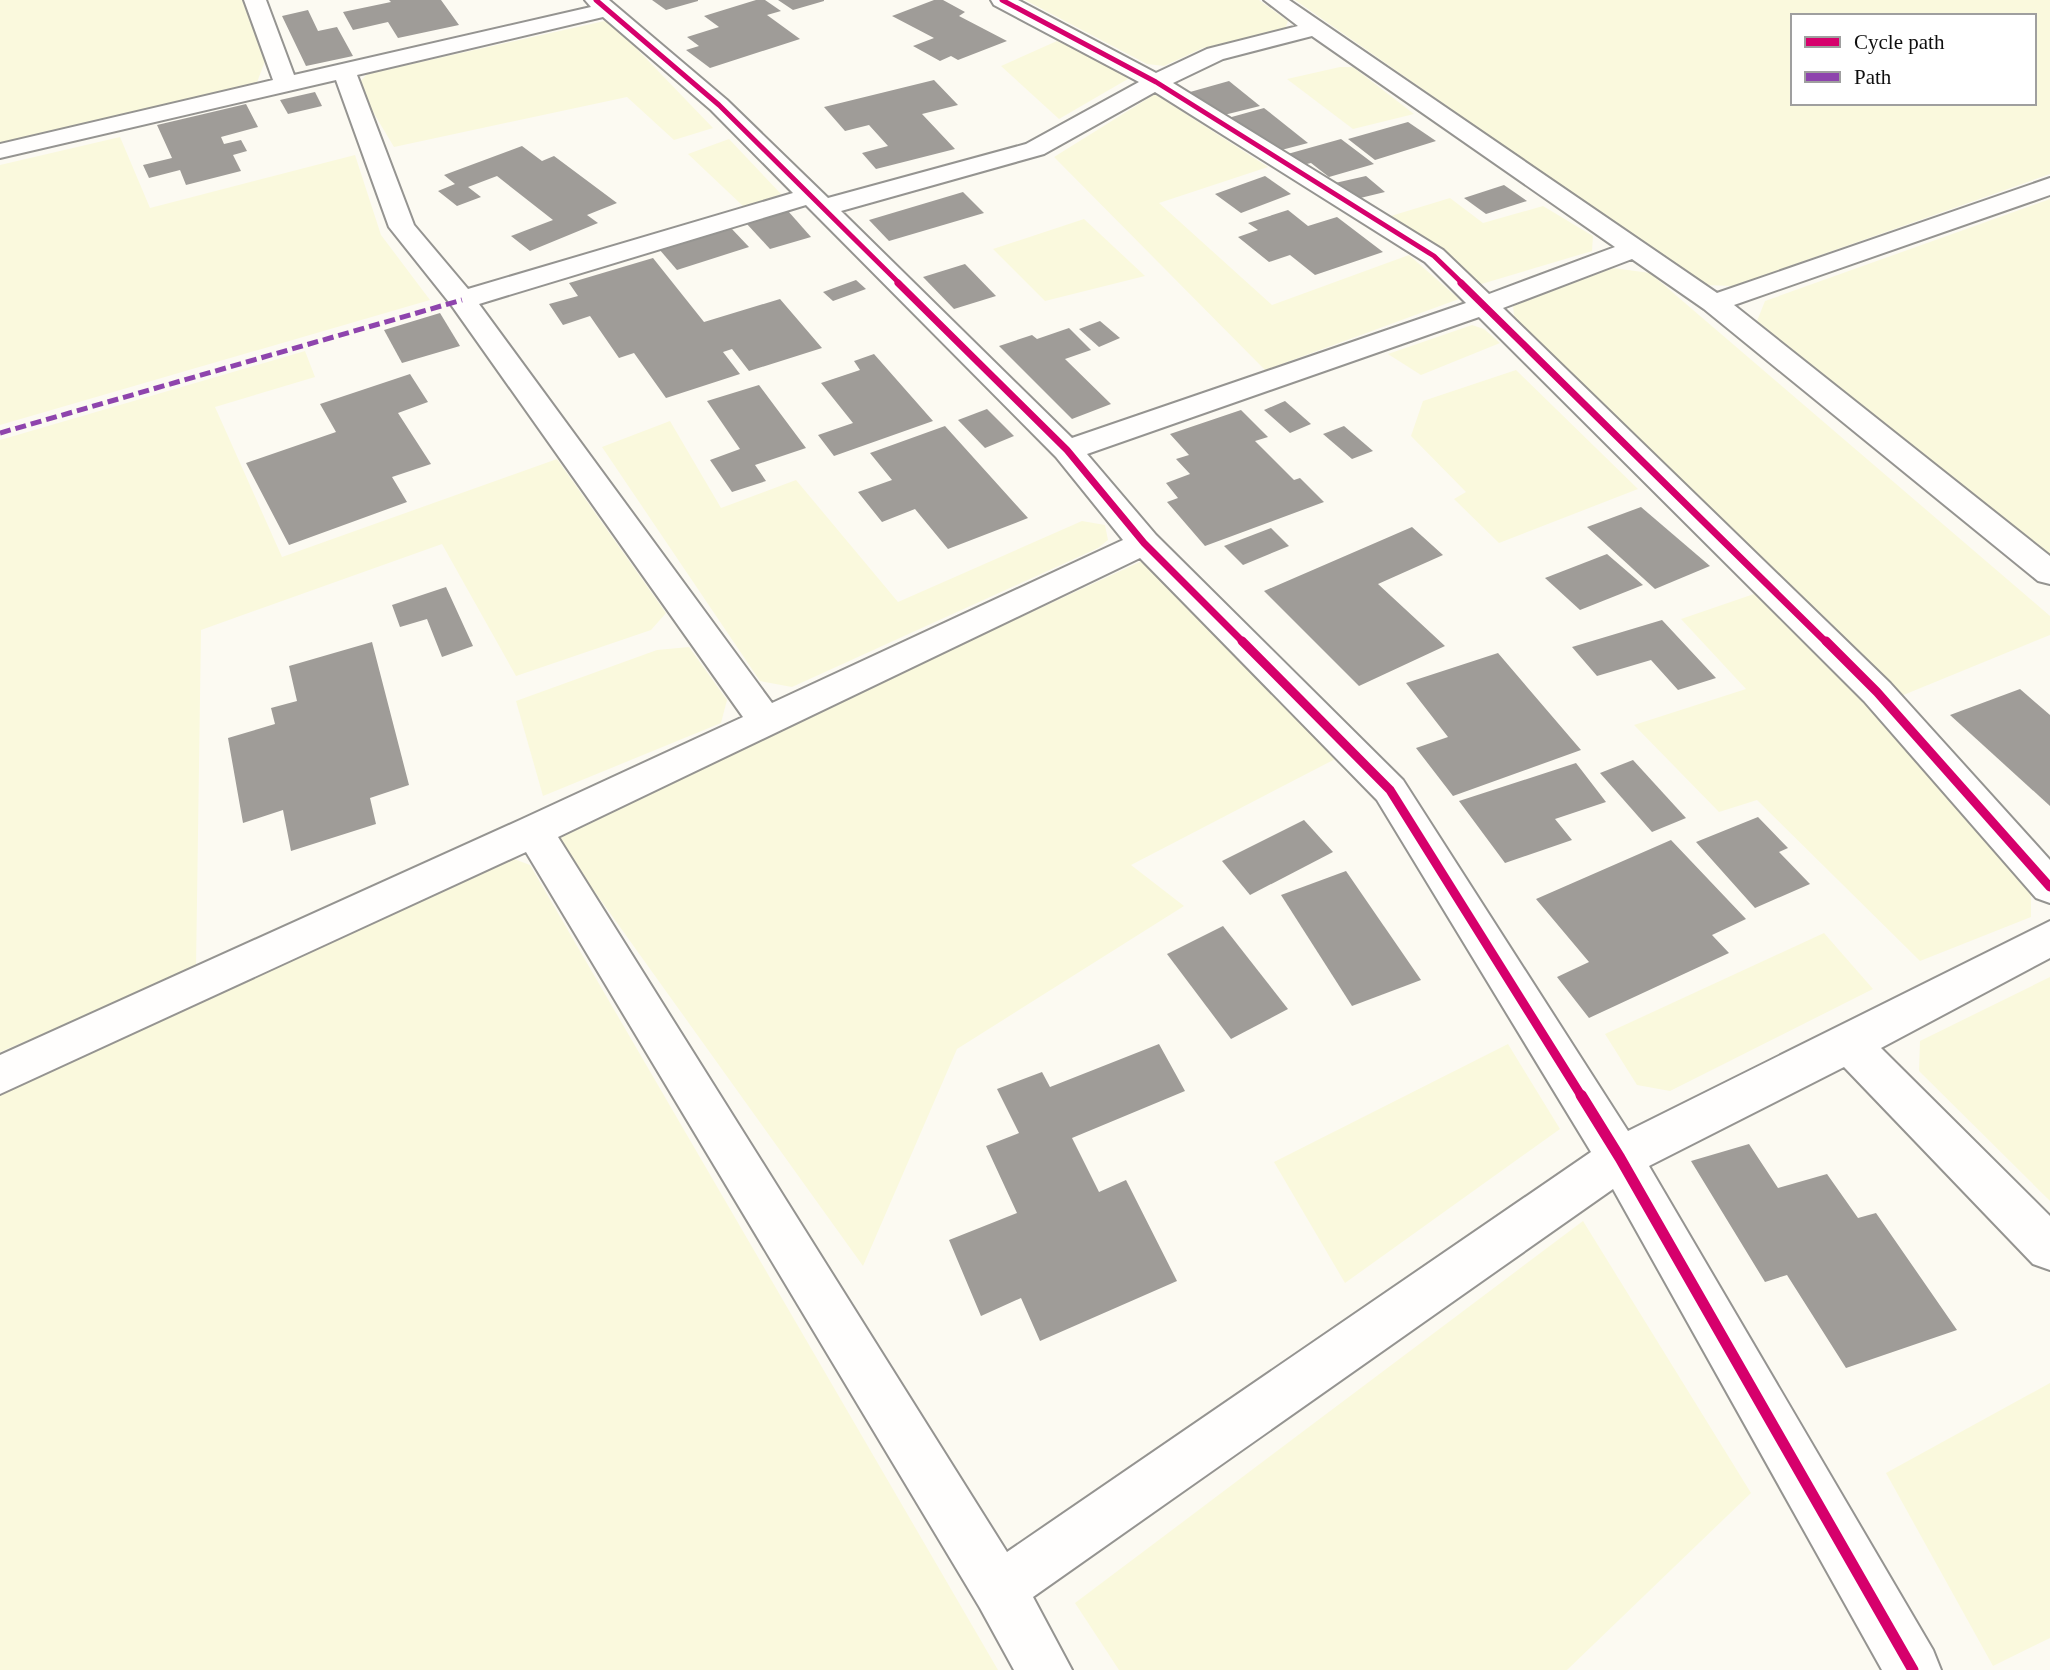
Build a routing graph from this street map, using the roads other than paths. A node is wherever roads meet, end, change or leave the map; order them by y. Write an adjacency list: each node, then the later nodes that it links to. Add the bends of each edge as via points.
1 (255, 0): 8 (street)
2 (1002, 0): 7 (street)
3 (1275, 0): 5 (street)
4 (602, 4): 6 (street); 11 (street, via 719,106)
5 (1313, 29): 7 (street, via 1215,54); 12 (street)
6 (344, 71): 8 (street); 13 (street, via 402,227)
7 (1156, 82): 11 (street, via 1035,149); 15 (street, via 1434,256)
8 (286, 85): 9 (street)
9 (0, 152)
10 (2050, 186): 14 (street)
11 (816, 202): 13 (street); 16 (street)
12 (1633, 249): 14 (street); 15 (street)
13 (462, 300): 19 (street)
14 (1714, 303): 18 (street)
15 (1483, 306): 16 (street); 21 (street, via 1877,692)
16 (1067, 450): 17 (street)
17 (1144, 543): 19 (street); 25 (street, via 1390,790)
18 (2050, 573)
19 (765, 720): 20 (street)
20 (534, 831): 24 (street); 27 (street)
21 (2050, 887)
22 (2050, 938): 23 (street)
23 (1849, 1044): 25 (street); 26 (street)
24 (0, 1075)
25 (1620, 1158): 27 (street); 29 (street)
26 (2050, 1248)
27 (999, 1589): 28 (street)
28 (1044, 1670)
29 (1913, 1670)

